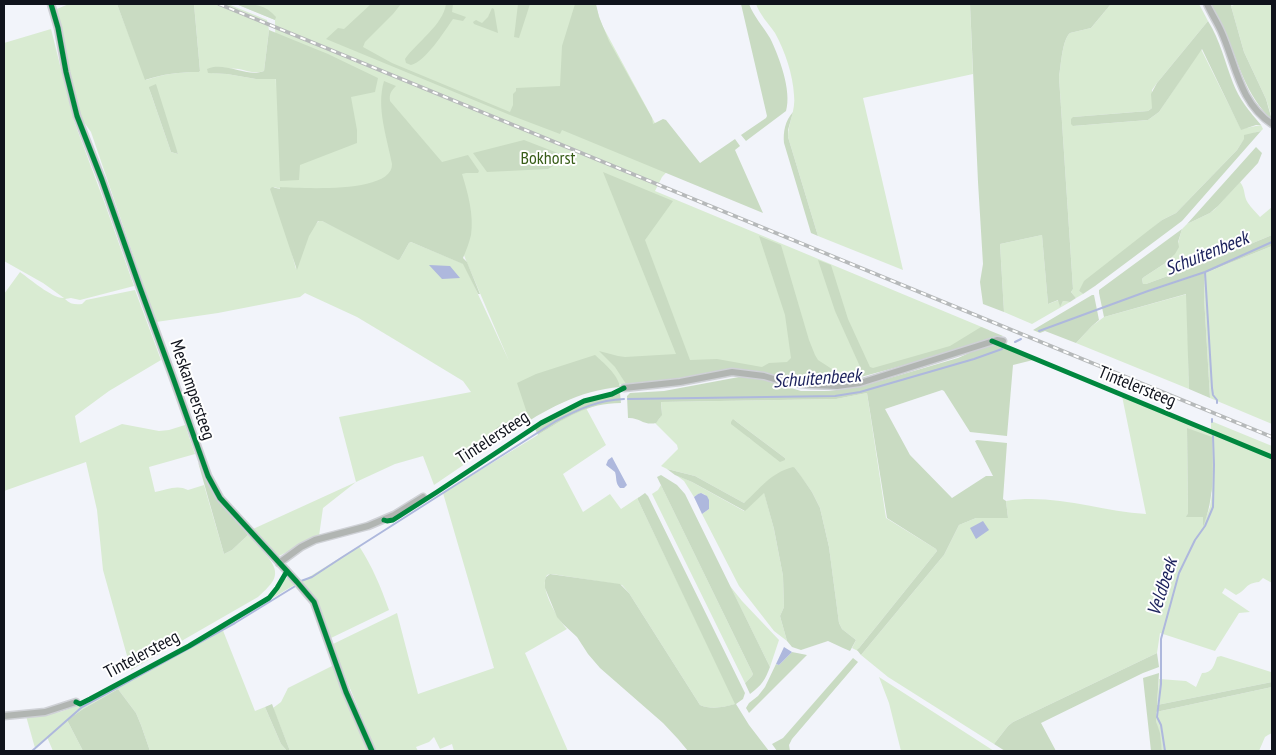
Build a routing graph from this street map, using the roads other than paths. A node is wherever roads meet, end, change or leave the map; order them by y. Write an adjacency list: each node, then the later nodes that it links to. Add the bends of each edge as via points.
1 (51, 4): 7 (street, Meskampersteeg, via 77,116 208,476 224,502)
2 (1207, 4): 3 (street, via 1222,32 1245,93 1255,109)
3 (1272, 124)
4 (1003, 341): 5 (street, via 997,340 845,385 810,385 732,372)
5 (624, 388)
6 (423, 497): 7 (street, via 376,523 314,540)
7 (279, 562): 10 (street, Meskampersteeg, via 314,602 346,692)
8 (76, 702): 9 (street, via 45,712)
9 (4, 716)
10 (372, 751)

